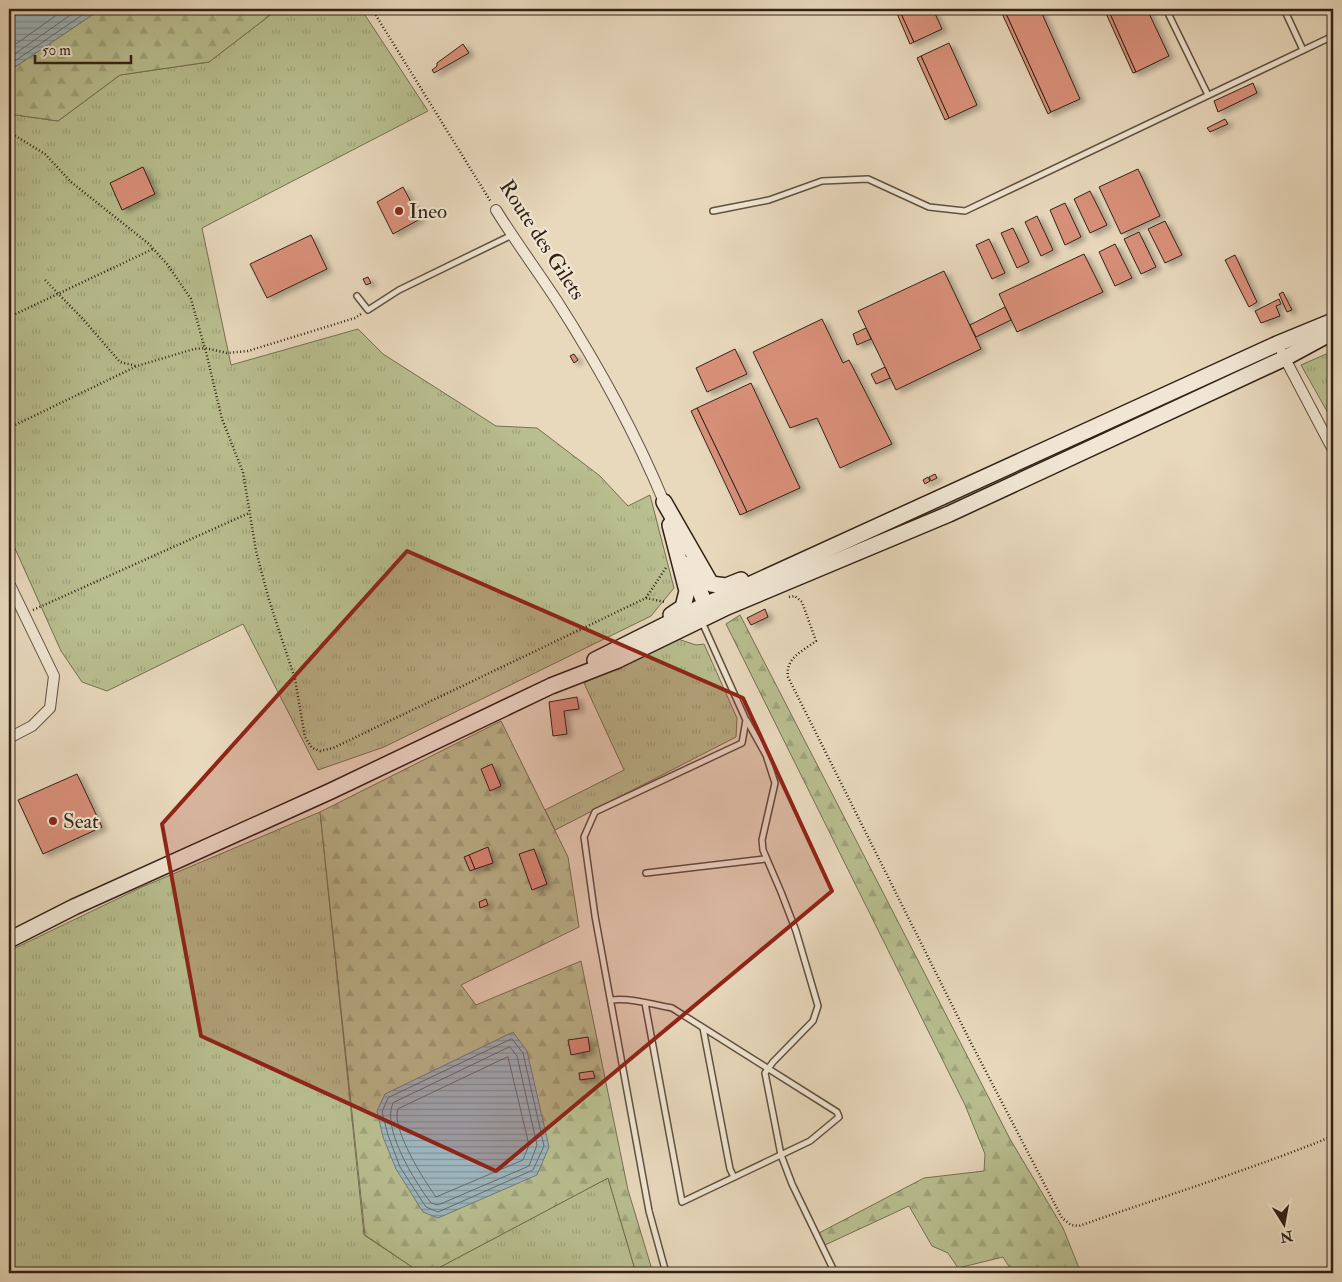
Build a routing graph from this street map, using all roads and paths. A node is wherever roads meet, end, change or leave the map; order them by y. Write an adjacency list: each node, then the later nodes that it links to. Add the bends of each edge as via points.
1 (372, 9): 8 (path, Route des Gilets)
2 (1166, 9): 6 (lane)
3 (1284, 9): 5 (lane)
4 (1333, 36): 5 (lane)
5 (1303, 50): 6 (lane)
6 (1208, 95): 9 (lane, via 965,211 928,207 868,179 822,181 769,200)
7 (9, 132): 11 (path, via 45,154 71,182)
8 (496, 210): 10 (street, Route des Gilets)
9 (713, 211)
10 (512, 236): 15 (lane, via 399,290); 25 (street, Route des Gilets, via 598,368 643,452)
11 (153, 249): 13 (path); 20 (path, via 191,299)
12 (44, 280): 13 (path)
13 (58, 293): 16 (path); 22 (path, via 120,362)
14 (357, 296): 15 (lane)
15 (368, 310): 20 (path, via 355,318 248,350 227,353)
16 (9, 317)
17 (1333, 321): 19 (main road)
18 (1333, 332): 21 (main road)
19 (1277, 344): 21 (street); 27 (main road)
20 (205, 348): 22 (path); 26 (path, via 222,419 243,472)
21 (1285, 358): 24 (street); 31 (main road, via 949,514 727,607)
22 (137, 366): 23 (path)
23 (9, 428)
24 (1333, 450)
25 (664, 502): 27 (main road, Route des Gilets, via 711,584 726,586 776,565); 30 (main road, Route des Gilets, via 687,590 683,607); 31 (main road, Route des Gilets)
26 (249, 513): 30 (path, via 268,600 295,679 305,737 312,748 320,751 333,748 646,598 670,604); 32 (path)
27 (803, 560): 31 (main road)
28 (9, 582): 32 (street)
29 (781, 597): 44 (path, via 795,596 802,602 816,641 790,661 788,677 1062,1218 1071,1225 1079,1226 1220,1176 1270,1162)
30 (677, 611): 33 (main road)
31 (703, 613): 33 (main road); 34 (main road, via 618,660); 35 (lane)
32 (24, 614): 36 (street, via 54,676 50,708 32,726)
33 (635, 639): 34 (main road)
34 (550, 686): 39 (main road, via 331,792 74,907)
35 (746, 720): 37 (lane, via 766,755 775,783 762,840); 40 (lane, via 742,743 595,812 584,837)
36 (9, 738)
37 (765, 859): 38 (lane); 43 (lane, via 782,892 818,1006 813,1021)
38 (646, 873)
39 (9, 940)
40 (611, 1000): 41 (lane); 47 (lane, via 648,1211)
41 (645, 1003): 42 (lane, via 672,1008); 46 (lane, via 682,1202)
42 (703, 1028): 43 (lane); 46 (lane)
43 (768, 1069): 45 (lane, via 765,1073); 45 (lane, via 837,1112 838,1118 810,1141)
44 (1333, 1136)
45 (781, 1155): 46 (lane); 48 (lane)
46 (734, 1177)
47 (666, 1273)
48 (835, 1273)

